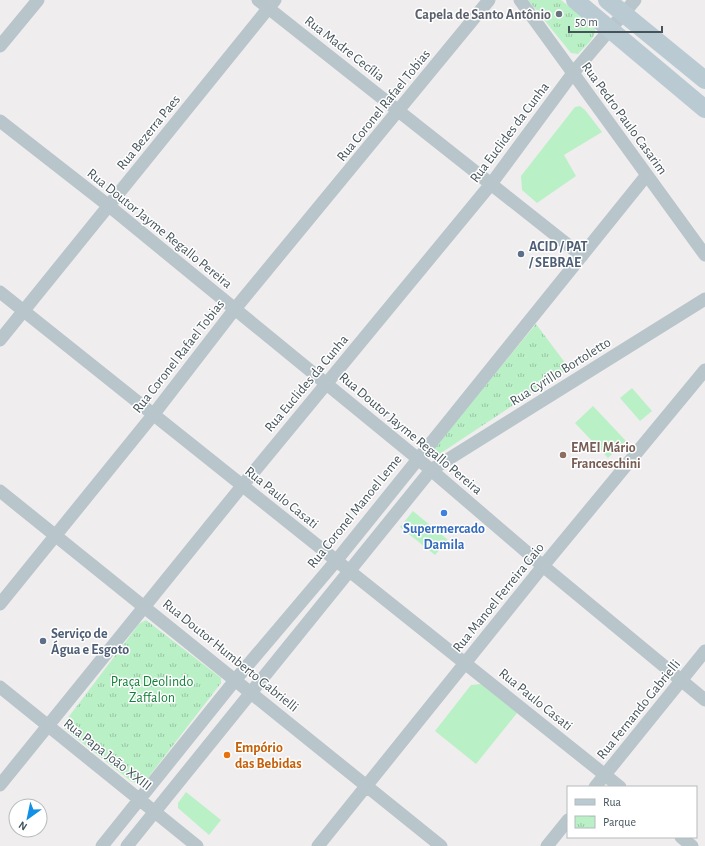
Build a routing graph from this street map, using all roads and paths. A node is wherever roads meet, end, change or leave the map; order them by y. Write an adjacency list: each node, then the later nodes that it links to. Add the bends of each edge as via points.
1 (38, 0): 9 (street)
2 (489, 0): 13 (street, Rua Coronel Rafael Tobias)
3 (520, 0): 10 (street, Rua Pedro Paulo Casarim)
4 (575, 0): 8 (main road)
5 (607, 0): 7 (main road)
6 (267, 3): 13 (street, Rua Madre Cecília); 17 (street, Rua Bezerra Paes)
7 (630, 7): 8 (street, Rua Euclides da Cunha); 11 (main road)
8 (610, 28): 10 (street, Rua Euclides da Cunha); 12 (main road)
9 (0, 46)
10 (573, 73): 15 (street, Rua Pedro Paulo Casarim); 16 (street, Rua Euclides da Cunha)
11 (705, 80)
12 (704, 104)
13 (400, 111): 16 (street, Rua Madre Cecília); 22 (street, Rua Coronel Rafael Tobias)
14 (0, 120): 17 (street, Rua Doutor Jayme Regallo Pereira)
15 (646, 176): 18 (street, Rua Pedro Paulo Casarim); 19 (street, Rua Coronel Manoel Leme)
16 (491, 184): 19 (street, Rua Madre Cecília); 26 (street, Rua Euclides da Cunha)
17 (109, 206): 22 (street, Rua Doutor Jayme Regallo Pereira); 23 (street, Rua Bezerra Paes)
18 (705, 255)
19 (582, 256): 28 (street, Rua Coronel Manoel Leme)
20 (0, 292): 23 (street, Rua Paulo Casati)
21 (705, 299): 29 (street, Rua Cyrillo Bortoletto)
22 (234, 310): 26 (street, Rua Doutor Jayme Regallo Pereira); 27 (street, Rua Coronel Rafael Tobias)
23 (24, 311): 24 (street, Rua Bezerra Paes); 27 (street, Rua Paulo Casati)
24 (0, 340)
25 (705, 370): 34 (street, Rua Manoel Ferreira Gaio)
26 (326, 384): 28 (street, Rua Doutor Jayme Regallo Pereira); 30 (street, Rua Euclides da Cunha)
27 (153, 415): 30 (street, Rua Paulo Casati); 32 (street, Rua Coronel Rafael Tobias)
28 (417, 458): 29 (street, Rua Doutor Jayme Regallo Pereira); 33 (street, Rua Coronel Manoel Leme)
29 (431, 470): 34 (street, Rua Doutor Jayme Regallo Pereira); 35 (street)
30 (242, 486): 33 (street, Rua Paulo Casati); 37 (street, Rua Euclides da Cunha)
31 (0, 491): 32 (street, Rua Doutor Humberto Gabrielli)
32 (56, 535): 36 (street, Rua Coronel Rafael Tobias); 37 (street, Rua Doutor Humberto Gabrielli)
33 (336, 561): 35 (street, Rua Paulo Casati); 40 (street, Rua Coronel Manoel Leme)
34 (543, 566): 39 (street, Rua Manoel Ferreira Gaio); 41 (street, Rua Doutor Jayme Regallo Pereira)
35 (349, 571): 39 (street, Rua Paulo Casati); 43 (street)
36 (0, 604)
37 (144, 607): 40 (street, Rua Doutor Humberto Gabrielli); 45 (street, Rua Euclides da Cunha)
38 (705, 651): 41 (street, Rua Fernando Gabrielli)
39 (466, 663): 46 (street, Rua Paulo Casati); 48 (street, Rua Manoel Ferreira Gaio)
40 (236, 679): 43 (street, Rua Doutor Humberto Gabrielli); 51 (street, Rua Coronel Manoel Leme)
41 (681, 680): 44 (street, Rua Doutor Jayme Regallo Pereira); 46 (street, Rua Fernando Gabrielli)
42 (0, 687): 45 (street, Rua Papa João XXIII)
43 (252, 692): 48 (street, Rua Doutor Humberto Gabrielli); 52 (street)
44 (705, 700)
45 (47, 727): 47 (street, Rua Euclides da Cunha); 51 (street, Rua Papa João XXIII)
46 (605, 775): 49 (street, Rua Fernando Gabrielli); 50 (street, Rua Paulo Casati)
47 (0, 785)
48 (367, 786): 58 (street, Rua Manoel Ferreira Gaio); 59 (street, Rua Doutor Humberto Gabrielli)
49 (596, 786)
50 (619, 786)
51 (141, 799): 52 (street, Rua Papa João XXIII); 55 (street, Rua Coronel Manoel Leme)
52 (156, 812): 56 (street); 57 (street, Rua Papa João XXIII)
53 (567, 821): 60 (street)
54 (682, 838): 61 (street)
55 (102, 846)
56 (127, 846)
57 (197, 846)
58 (318, 846)
59 (441, 846)
60 (547, 846)
61 (692, 846)

